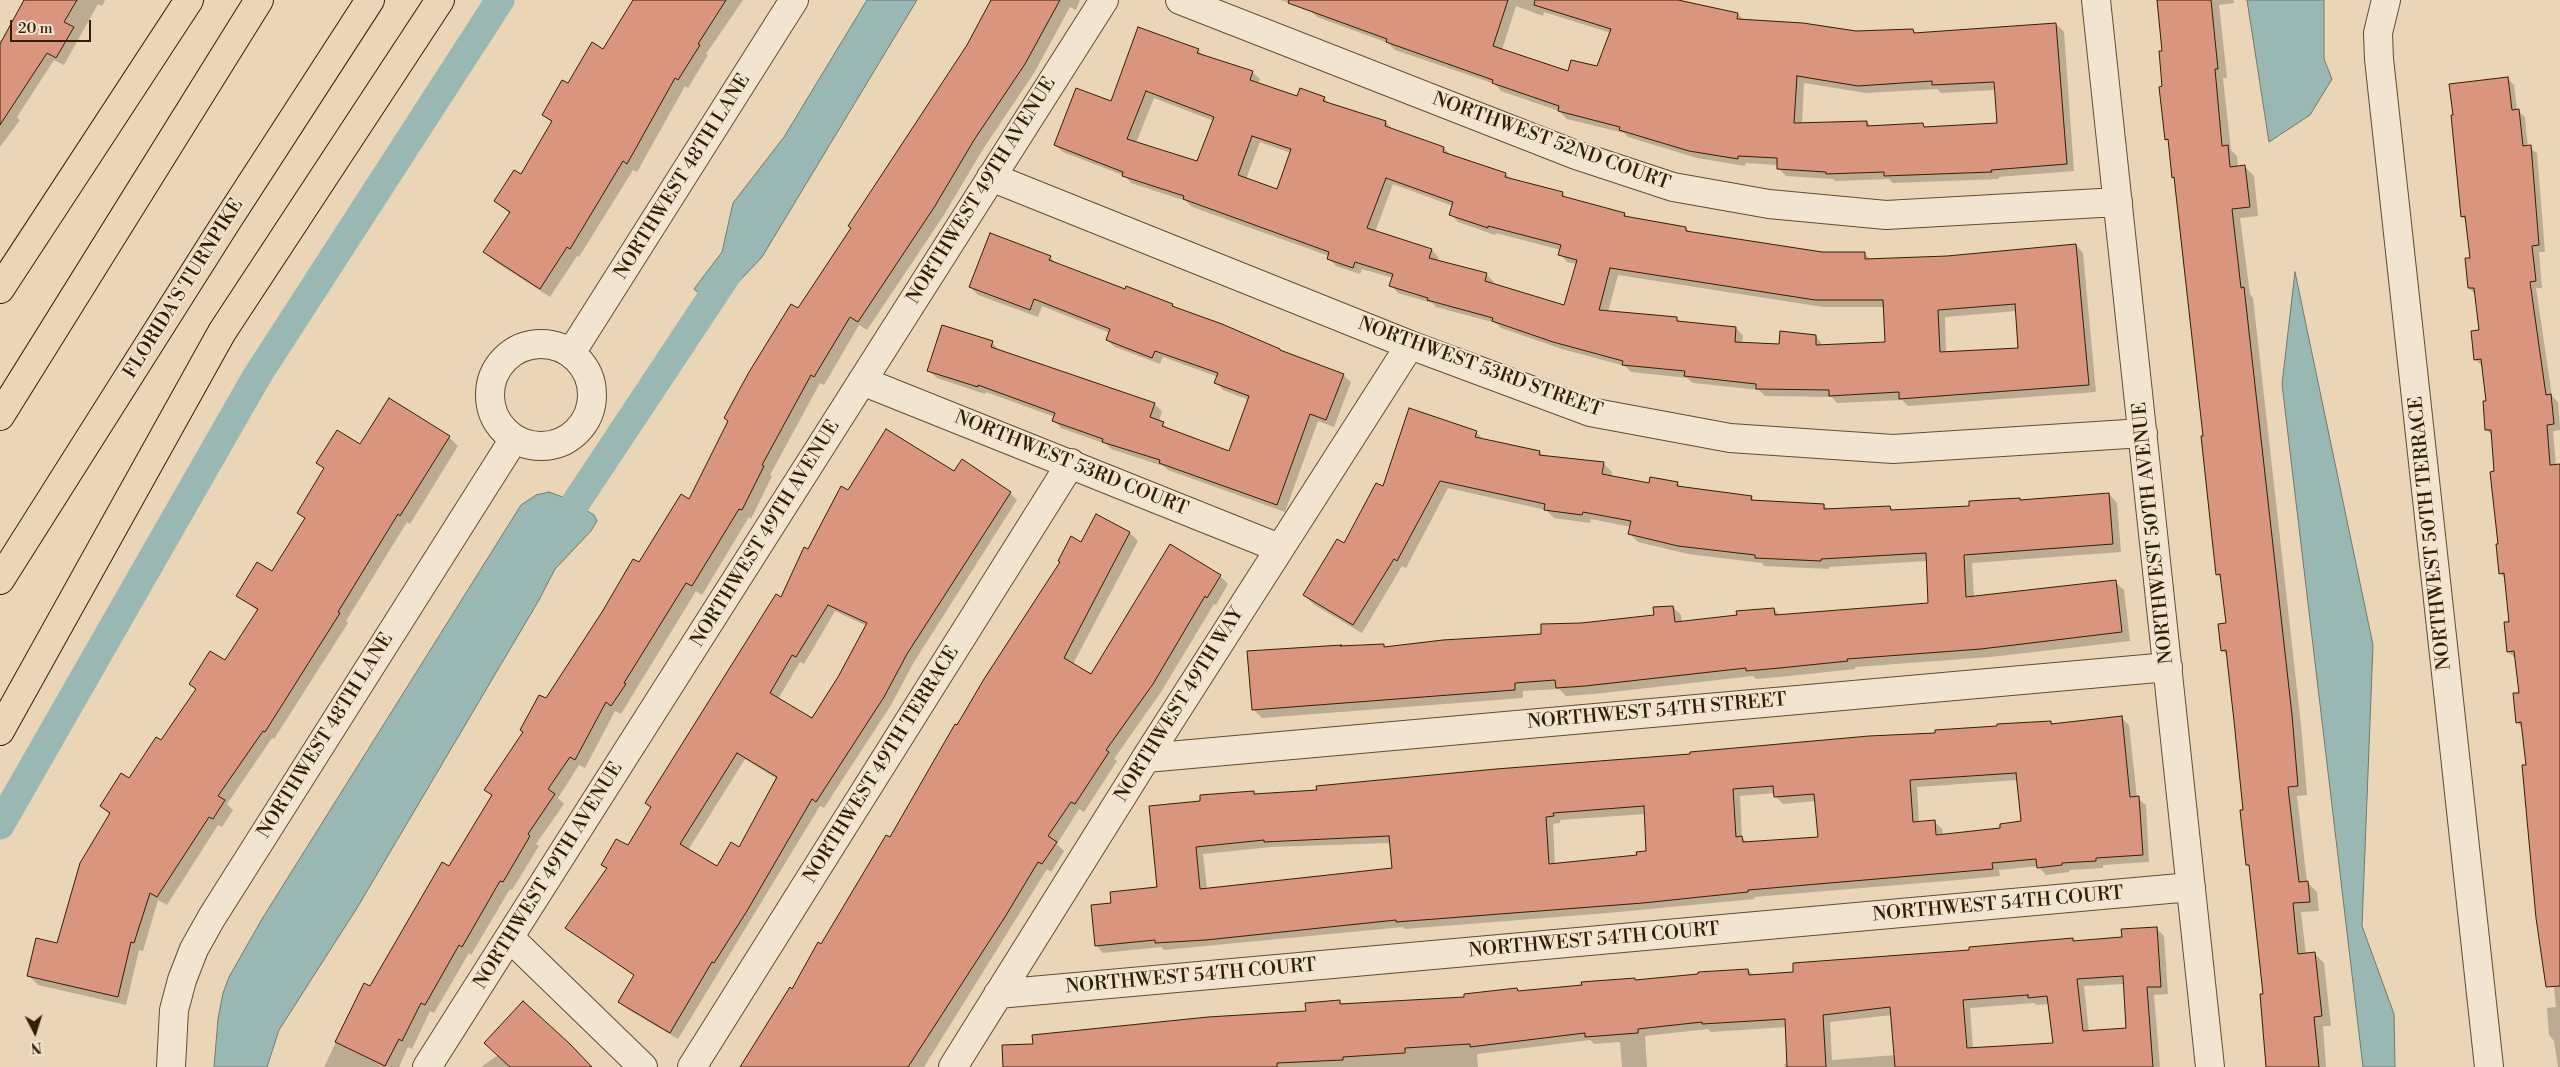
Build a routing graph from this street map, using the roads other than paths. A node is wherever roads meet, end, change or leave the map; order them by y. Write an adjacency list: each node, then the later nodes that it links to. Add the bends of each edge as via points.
1 (189, 0): 12 (highway)
2 (259, 0): 16 (highway)
3 (370, 0): 21 (highway, FLORIDA'S TURNPIKE)
4 (440, 0): 23 (highway, via 222,332)
5 (794, 0): 14 (street, NORTHWEST 48TH LANE)
6 (1104, 0): 10 (street, NORTHWEST 49TH AVENUE)
7 (1180, 0): 11 (street, NORTHWEST 52ND COURT, via 1576,155 1673,187 1769,204 1886,215)
8 (2096, 0): 11 (street, NORTHWEST 50TH AVENUE)
9 (2386, 0): 34 (street, NORTHWEST 50TH TERRACE, via 2378,33 2379,59)
10 (991, 177): 13 (street, NORTHWEST 53RD STREET); 15 (street, NORTHWEST 49TH AVENUE)
11 (2118, 202): 17 (street, NORTHWEST 50TH AVENUE)
12 (0, 289)
13 (1410, 345): 17 (street, NORTHWEST 53RD STREET, via 1590,412 1730,438 1893,450); 20 (street, NORTHWEST 49TH WAY)
14 (571, 353): 18 (street, via 590,378 590,409 584,423 560,443 529,445); 18 (street, via 556,345 523,346 498,366 491,381 489,398 501,428)
15 (862, 381): 19 (street, NORTHWEST 53RD COURT); 26 (street, NORTHWEST 49TH AVENUE)
16 (0, 416)
17 (2143, 432): 22 (street, NORTHWEST 50TH AVENUE)
18 (514, 439): 28 (street, NORTHWEST 48TH LANE, via 194,949 174,1010)
19 (1071, 463): 20 (street, NORTHWEST 53RD COURT); 31 (street, NORTHWEST 49TH TERRACE)
20 (1279, 548): 24 (street, NORTHWEST 49TH WAY)
21 (0, 580)
22 (2168, 667): 24 (street, NORTHWEST 54TH STREET); 25 (street, NORTHWEST 50TH AVENUE)
23 (0, 731)
24 (1146, 758): 27 (street, NORTHWEST 49TH WAY)
25 (2191, 887): 27 (street, NORTHWEST 54TH COURT); 33 (street, NORTHWEST 50TH AVENUE)
26 (510, 938): 29 (street, NORTHWEST 49TH AVENUE); 30 (street)
27 (998, 994): 32 (street, NORTHWEST 49TH WAY)
28 (171, 1057)
29 (427, 1067)
30 (643, 1067)
31 (692, 1067)
32 (954, 1067)
33 (2210, 1067)
34 (2488, 1067)

